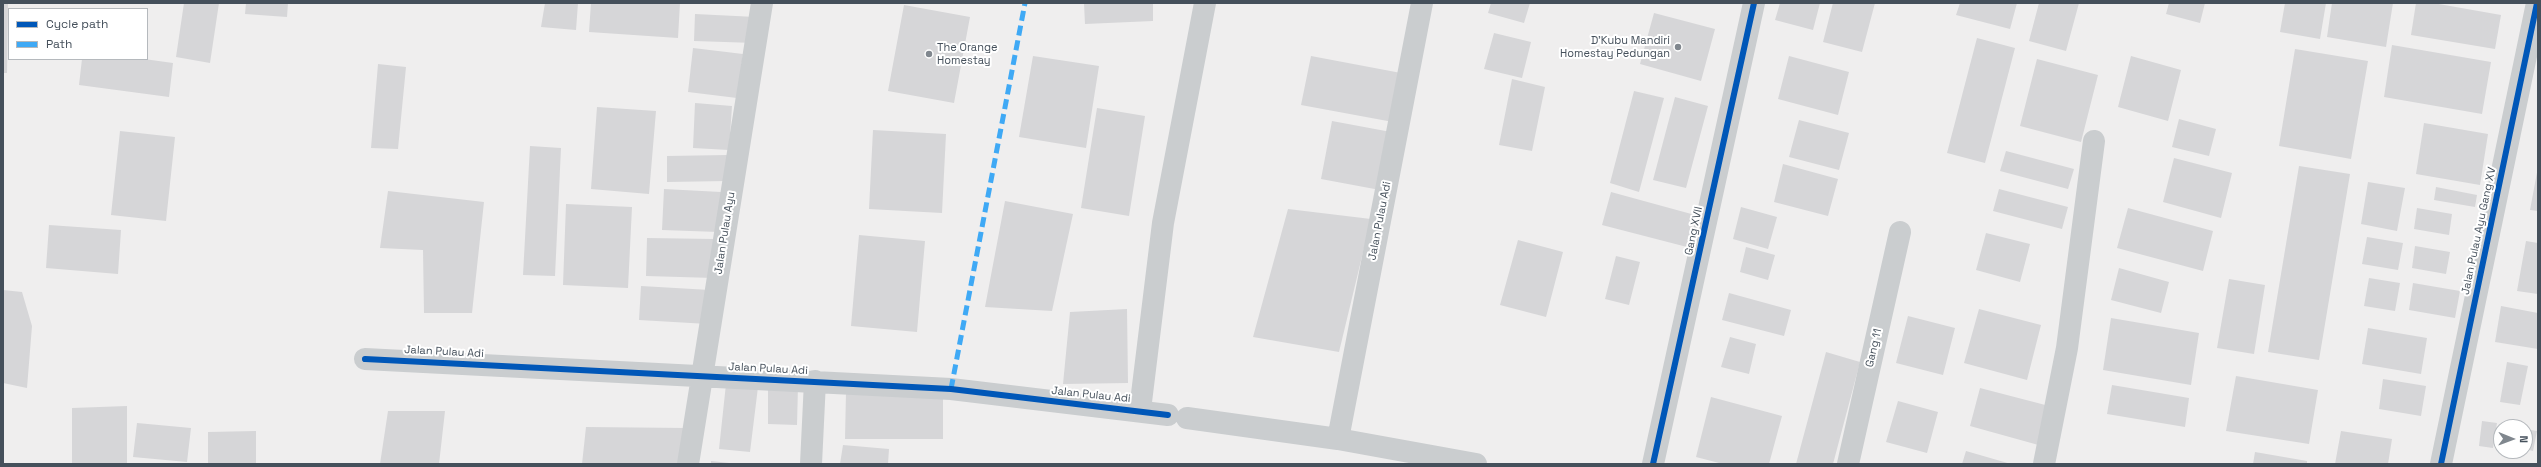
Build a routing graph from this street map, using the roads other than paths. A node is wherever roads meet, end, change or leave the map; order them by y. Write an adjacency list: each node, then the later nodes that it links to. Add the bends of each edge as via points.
1 (762, 3): 9 (street, Jalan Pulau Ayu)
2 (1205, 3): 11 (street, via 1164,223)
3 (1422, 3): 12 (street, Jalan Pulau Adi)
4 (1754, 3): 16 (street, Gang XVII)
5 (2537, 3): 19 (street, Jalan Pulau Ayu Gang XV)
6 (2094, 141): 18 (street, via 2067,348)
7 (1900, 232): 17 (street, Gang 11)
8 (365, 359): 9 (street, Jalan Pulau Adi)
9 (704, 375): 10 (street, Jalan Pulau Adi); 13 (street, Jalan Pulau Ayu)
10 (815, 381): 11 (street, Jalan Pulau Adi, via 951,389); 14 (street)
11 (1140, 410): 12 (street, Jalan Pulau Adi)
12 (1338, 439): 15 (street, Jalan Pulau Adi)
13 (688, 464)
14 (811, 464)
15 (1476, 464)
16 (1652, 464)
17 (1848, 464)
18 (2044, 464)
19 (2441, 464)

